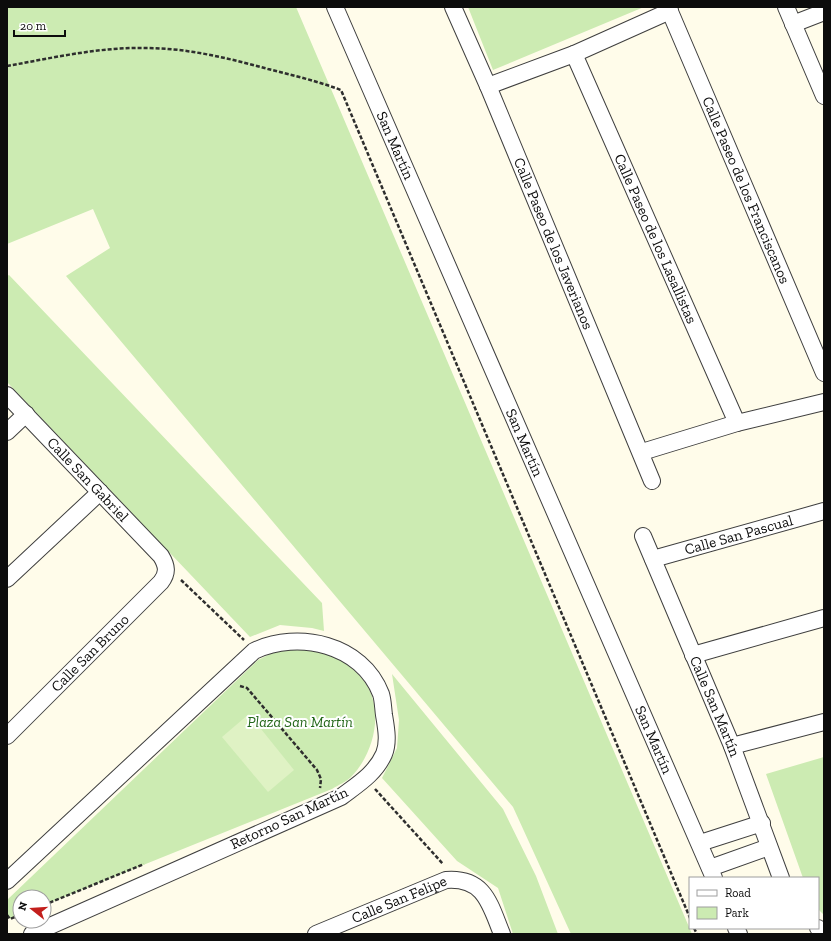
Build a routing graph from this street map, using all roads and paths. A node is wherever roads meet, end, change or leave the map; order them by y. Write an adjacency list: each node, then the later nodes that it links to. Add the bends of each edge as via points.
1 (335, 7): 35 (street, San Martín)
2 (454, 7): 9 (street, Calle Paseo de los Javerianos)
3 (786, 7): 6 (street)
4 (669, 9): 7 (street); 11 (street, Calle Paseo de los Franciscanos)
5 (824, 12): 6 (street)
6 (793, 24): 10 (street)
7 (574, 54): 9 (street); 15 (street, Calle Paseo de los Lasallistas)
8 (7, 66): 41 (path, via 92,52 170,49 219,56 341,90)
9 (488, 86): 17 (street, Calle Paseo de los Javerianos)
10 (824, 96)
11 (824, 373)
12 (7, 394): 14 (street, Calle San Gabriel)
13 (824, 402): 15 (street)
14 (26, 414): 16 (street); 19 (street, Calle San Gabriel)
15 (737, 423): 17 (street)
16 (7, 432)
17 (642, 452): 18 (street, Calle Paseo de los Javerianos)
18 (652, 481)
19 (100, 492): 23 (street, Calle San Gabriel, via 161,556); 24 (street)
20 (824, 511): 22 (street, Calle San Pascual)
21 (643, 536): 22 (street, Calle San Martín)
22 (653, 558): 27 (street, Calle San Martín)
23 (167, 566): 26 (path); 30 (street, Calle San Bruno, via 167,573 161,582)
24 (7, 579)
25 (824, 618): 27 (street)
26 (254, 650): 32 (street, Retorno San Martín, via 270,643 293,640 320,644 339,650 357,661 371,676 381,694 387,732 384,754); 40 (street, Retorno San Martín)
27 (693, 655): 31 (street, Calle San Martín)
28 (235, 686): 33 (path, via 247,688 317,770 322,783)
29 (824, 722): 31 (street)
30 (7, 736)
31 (732, 746): 34 (street, Calle San Martín)
32 (365, 779): 39 (path); 42 (street, Retorno San Martín, via 341,797)
33 (318, 791)
34 (762, 823): 35 (street); 36 (street, Calle San Martín)
35 (700, 843): 37 (street, San Martín)
36 (769, 847): 37 (street); 38 (street, Calle San Martín)
37 (712, 873)
38 (781, 877)
39 (457, 880): 43 (street, Calle San Felipe, via 446,880); 44 (street, Calle San Felipe, via 468,882 486,896)
40 (7, 881)
41 (689, 916)
42 (32, 934)
43 (316, 934)
44 (502, 934)

